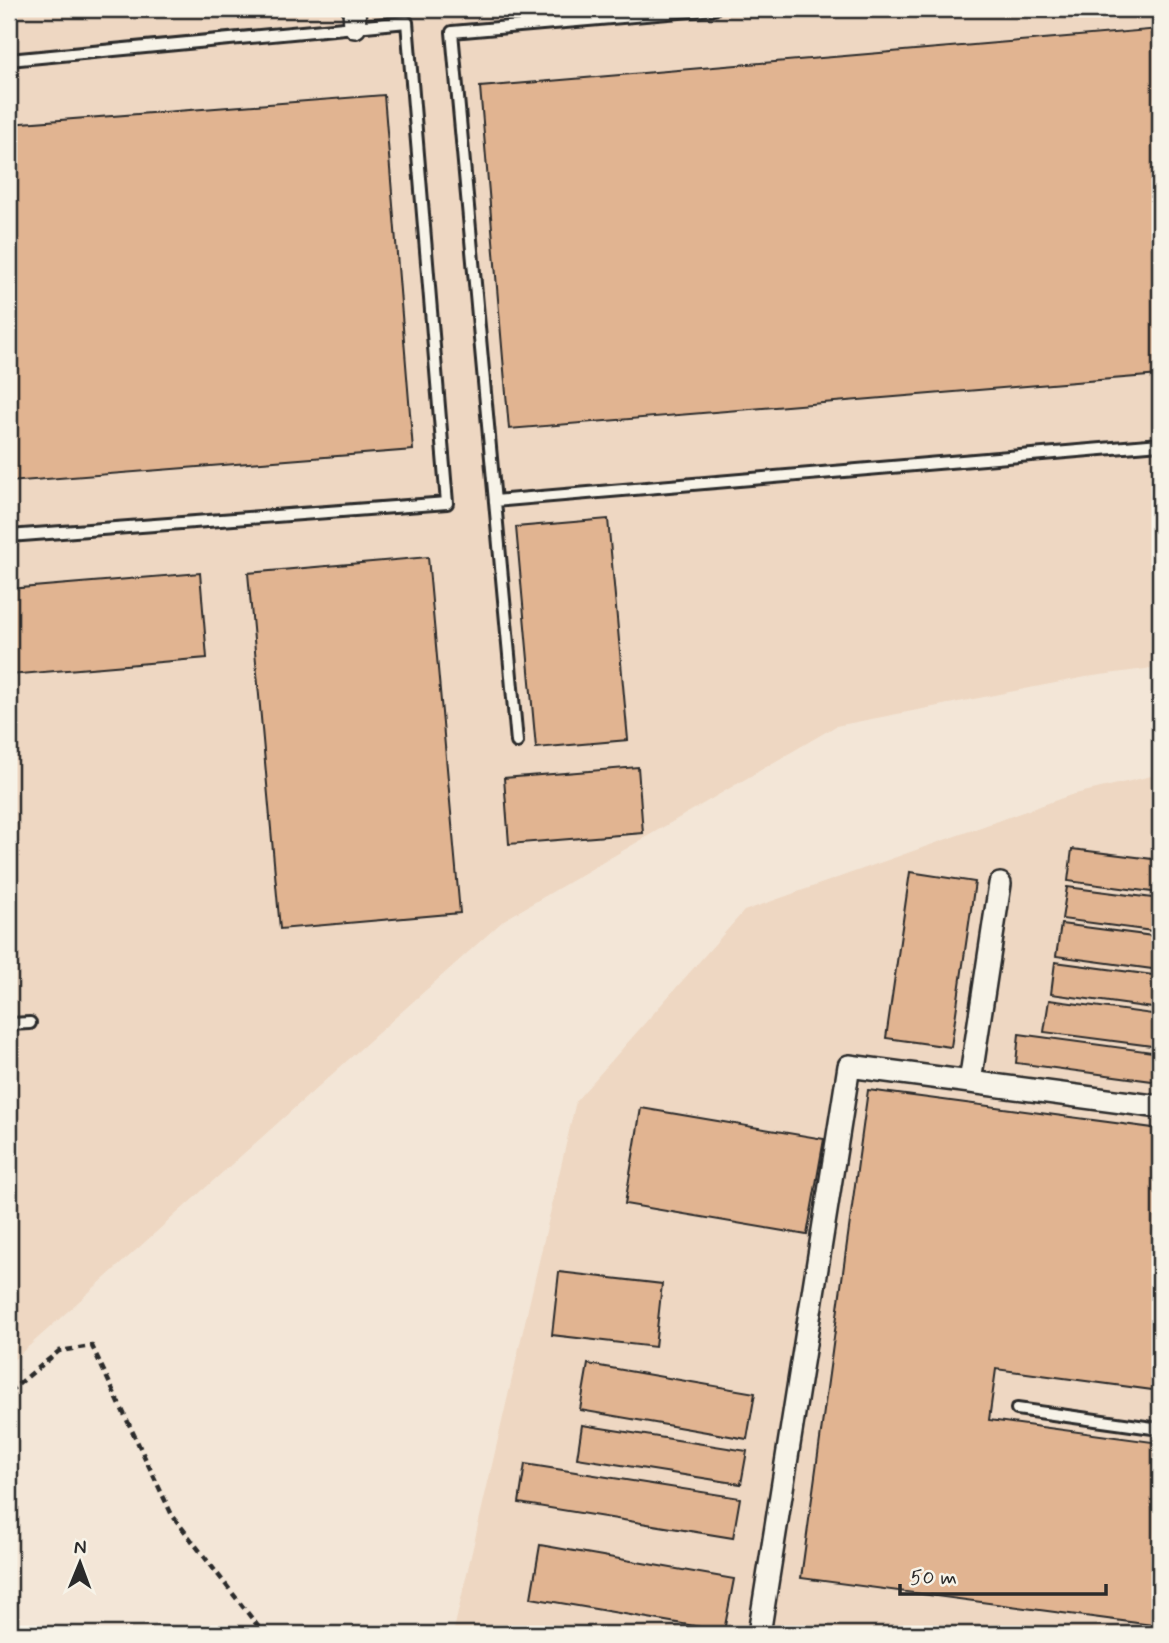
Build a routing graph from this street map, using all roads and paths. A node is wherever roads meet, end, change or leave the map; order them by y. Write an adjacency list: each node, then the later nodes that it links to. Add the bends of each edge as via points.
1 (714, 9): 5 (lane, via 453,32)
2 (354, 18): 3 (lane); 6 (lane, via 407,22 447,503)
3 (9, 60)
4 (1160, 444): 5 (lane)
5 (495, 501): 7 (lane)
6 (9, 536)
7 (517, 742)
8 (1000, 884): 11 (street)
9 (30, 1023): 10 (lane)
10 (9, 1024)
11 (970, 1082): 12 (street); 17 (street, via 849,1066)
12 (1160, 1107)
13 (9, 1392): 16 (path, via 59,1351 92,1346 172,1515)
14 (1017, 1409): 15 (lane)
15 (1160, 1429)
16 (264, 1634)
17 (759, 1634)

